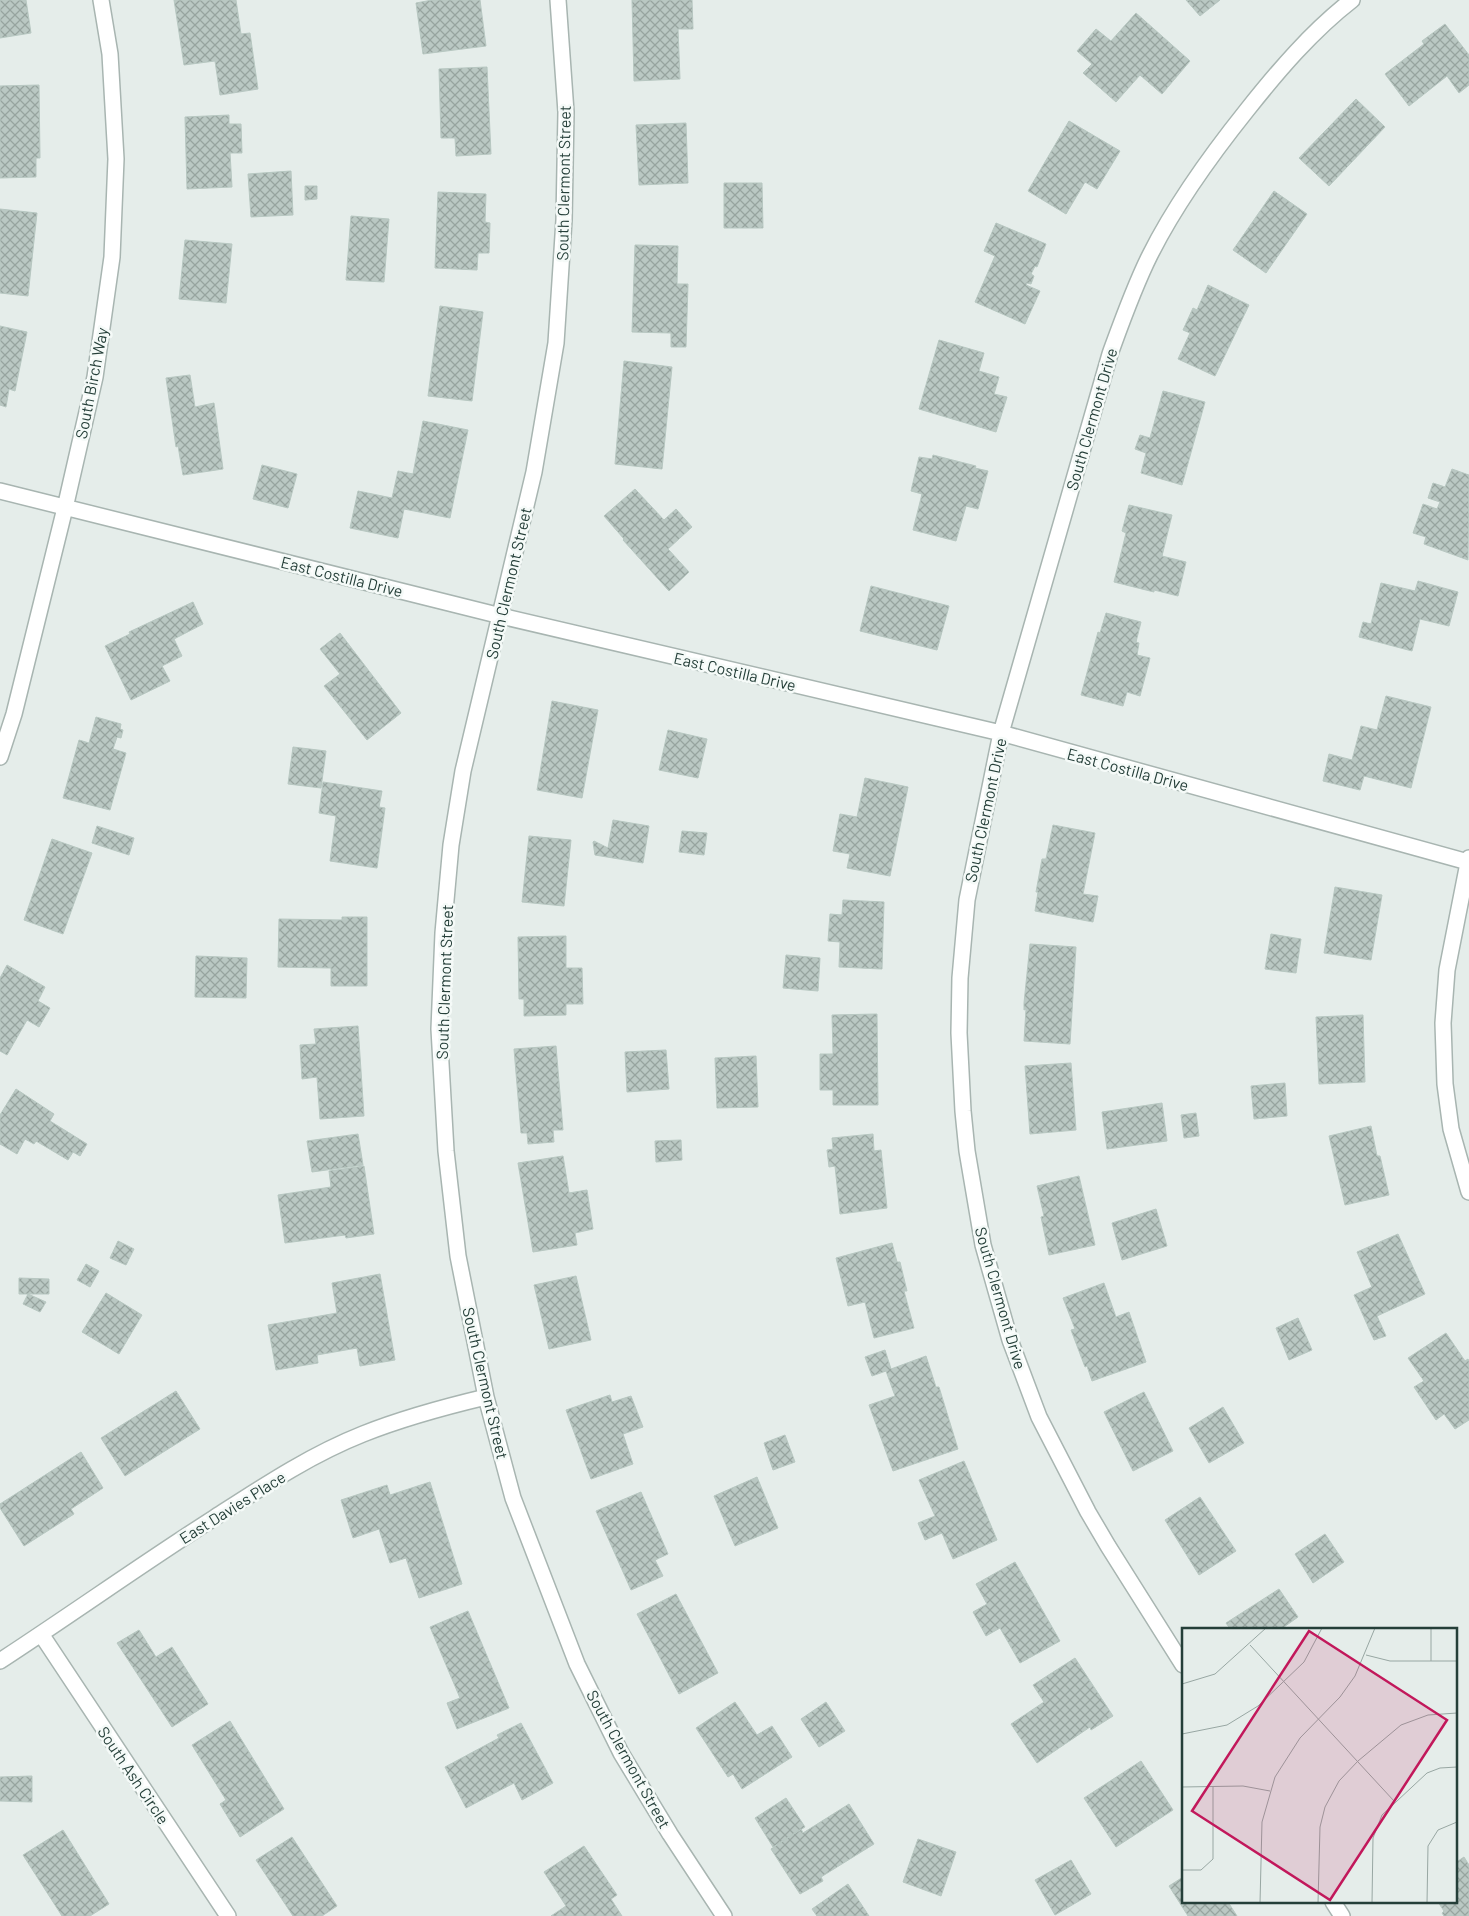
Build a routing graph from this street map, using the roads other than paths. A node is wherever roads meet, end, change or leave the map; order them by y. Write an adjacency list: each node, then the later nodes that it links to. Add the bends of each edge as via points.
1 (102, 0): 5 (street, South Birch Way, via 110,54 116,159 112,257 95,377)
2 (558, 0): 6 (street, South Clermont Street, via 566,112 564,220 556,343 534,472)
3 (1352, 0): 7 (street, South Clermont Drive, via 1300,48 1217,148 1151,254 1110,354)
4 (0, 491): 5 (street, East Costilla Drive)
5 (65, 508): 6 (street, East Costilla Drive); 8 (street, South Birch Way, via 14,714)
6 (501, 616): 7 (street, East Costilla Drive); 11 (street, South Clermont Street, via 463,771 451,845 439,1029 446,1151 458,1256)
7 (1001, 733): 9 (street, East Costilla Drive); 14 (street, South Clermont Drive, via 967,900 960,978 963,1111 983,1245 1010,1340 1040,1417 1103,1538)
8 (0, 757)
9 (1468, 860): 10 (street, via 1447,970 1443,1023 1450,1129)
10 (1469, 1192)
11 (486, 1397): 12 (street, East Davies Place, via 421,1413 362,1434 315,1456 156,1555); 17 (street, South Clermont Street, via 513,1498 577,1664 621,1753)
12 (41, 1634): 13 (street, East Davies Place); 16 (street, South Ash Circle)
13 (0, 1661)
14 (1182, 1663)
15 (1334, 1904): 18 (street)
16 (228, 1916)
17 (724, 1916)
18 (1342, 1916)

